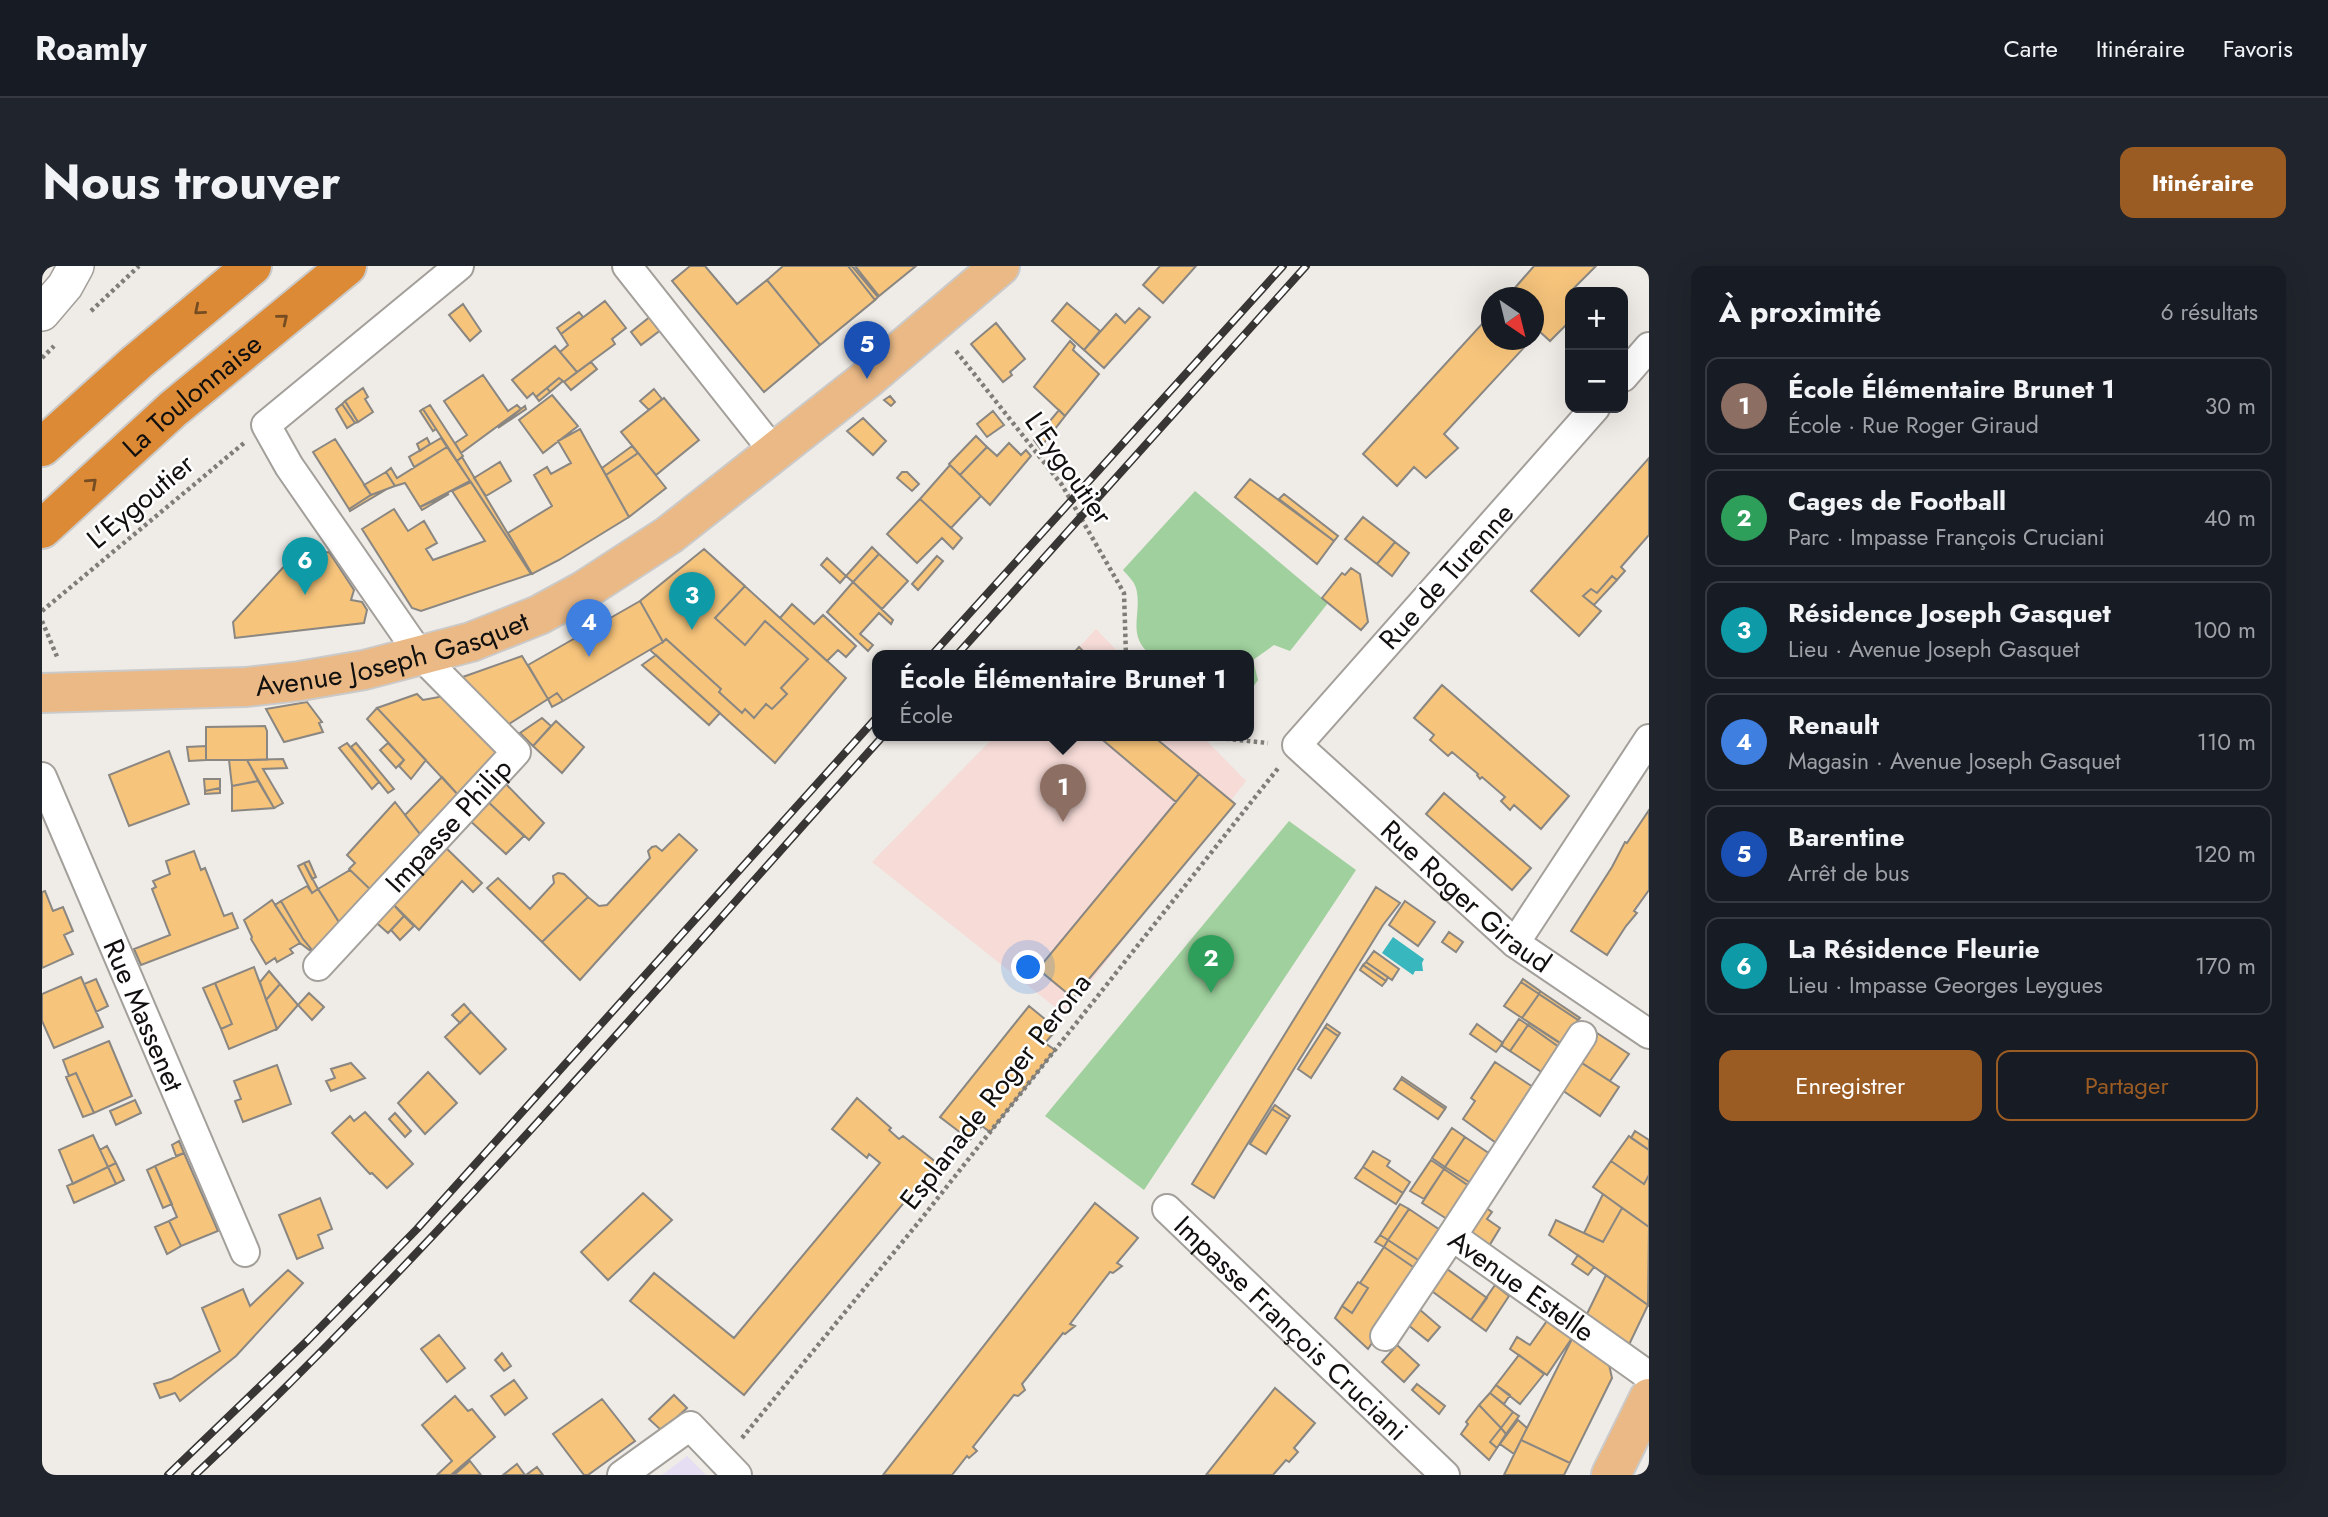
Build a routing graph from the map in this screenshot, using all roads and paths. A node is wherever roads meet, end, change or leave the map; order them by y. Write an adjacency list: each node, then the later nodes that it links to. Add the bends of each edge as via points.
1 (76, 266): 7 (street)
2 (252, 266): 15 (highway, one-way to 15)
3 (347, 266): 17 (highway, La Toulonnaise, one-way to 3, via 173,409)
4 (459, 266): 14 (street)
5 (627, 266): 16 (street)
6 (1000, 266): 8 (main road, Avenue Joseph Gasquet)
7 (42, 313)
8 (934, 322): 16 (main road, Avenue Joseph Gasquet); 20 (path, L'Eygoutier, via 1062,485 1124,593)
9 (1649, 347): 12 (street)
10 (49, 351): 11 (path)
11 (42, 358)
12 (1628, 371)
13 (1591, 413): 25 (street, Rue de Turenne)
14 (266, 425): 18 (path, L'Eygoutier); 21 (street, via 289,466)
15 (42, 447)
16 (775, 453): 21 (main road, Avenue Joseph Gasquet, via 669,535 583,591 539,615 471,642)
17 (42, 529)
18 (42, 611)
19 (42, 621): 22 (path, via 61,665)
20 (1126, 650)
21 (420, 655): 22 (main road, Avenue Joseph Gasquet, via 364,670 246,687); 28 (street, Impasse Philip, via 516,752)
22 (47, 679)
23 (1649, 739): 27 (street)
24 (1253, 741): 25 (path)
25 (1297, 745): 27 (street, Rue Roger Giraud); 38 (path, Esplanade Roger Perona)
26 (42, 777): 33 (street, Rue Massenet)
27 (1515, 943): 29 (street, Rue Roger Giraud)
28 (318, 965)
29 (1649, 1034)
30 (1582, 1036): 32 (street, Avenue Estelle)
31 (1167, 1209): 40 (street, Impasse François Cruciani)
32 (1452, 1236): 34 (street); 35 (street, Avenue Estelle)
33 (245, 1252)
34 (1385, 1336)
35 (1649, 1376)
36 (1649, 1398): 37 (main road)
37 (1640, 1443): 41 (main road)
38 (730, 1468): 39 (street, via 690,1426)
39 (622, 1475)
40 (1446, 1475)
41 (1611, 1475)

